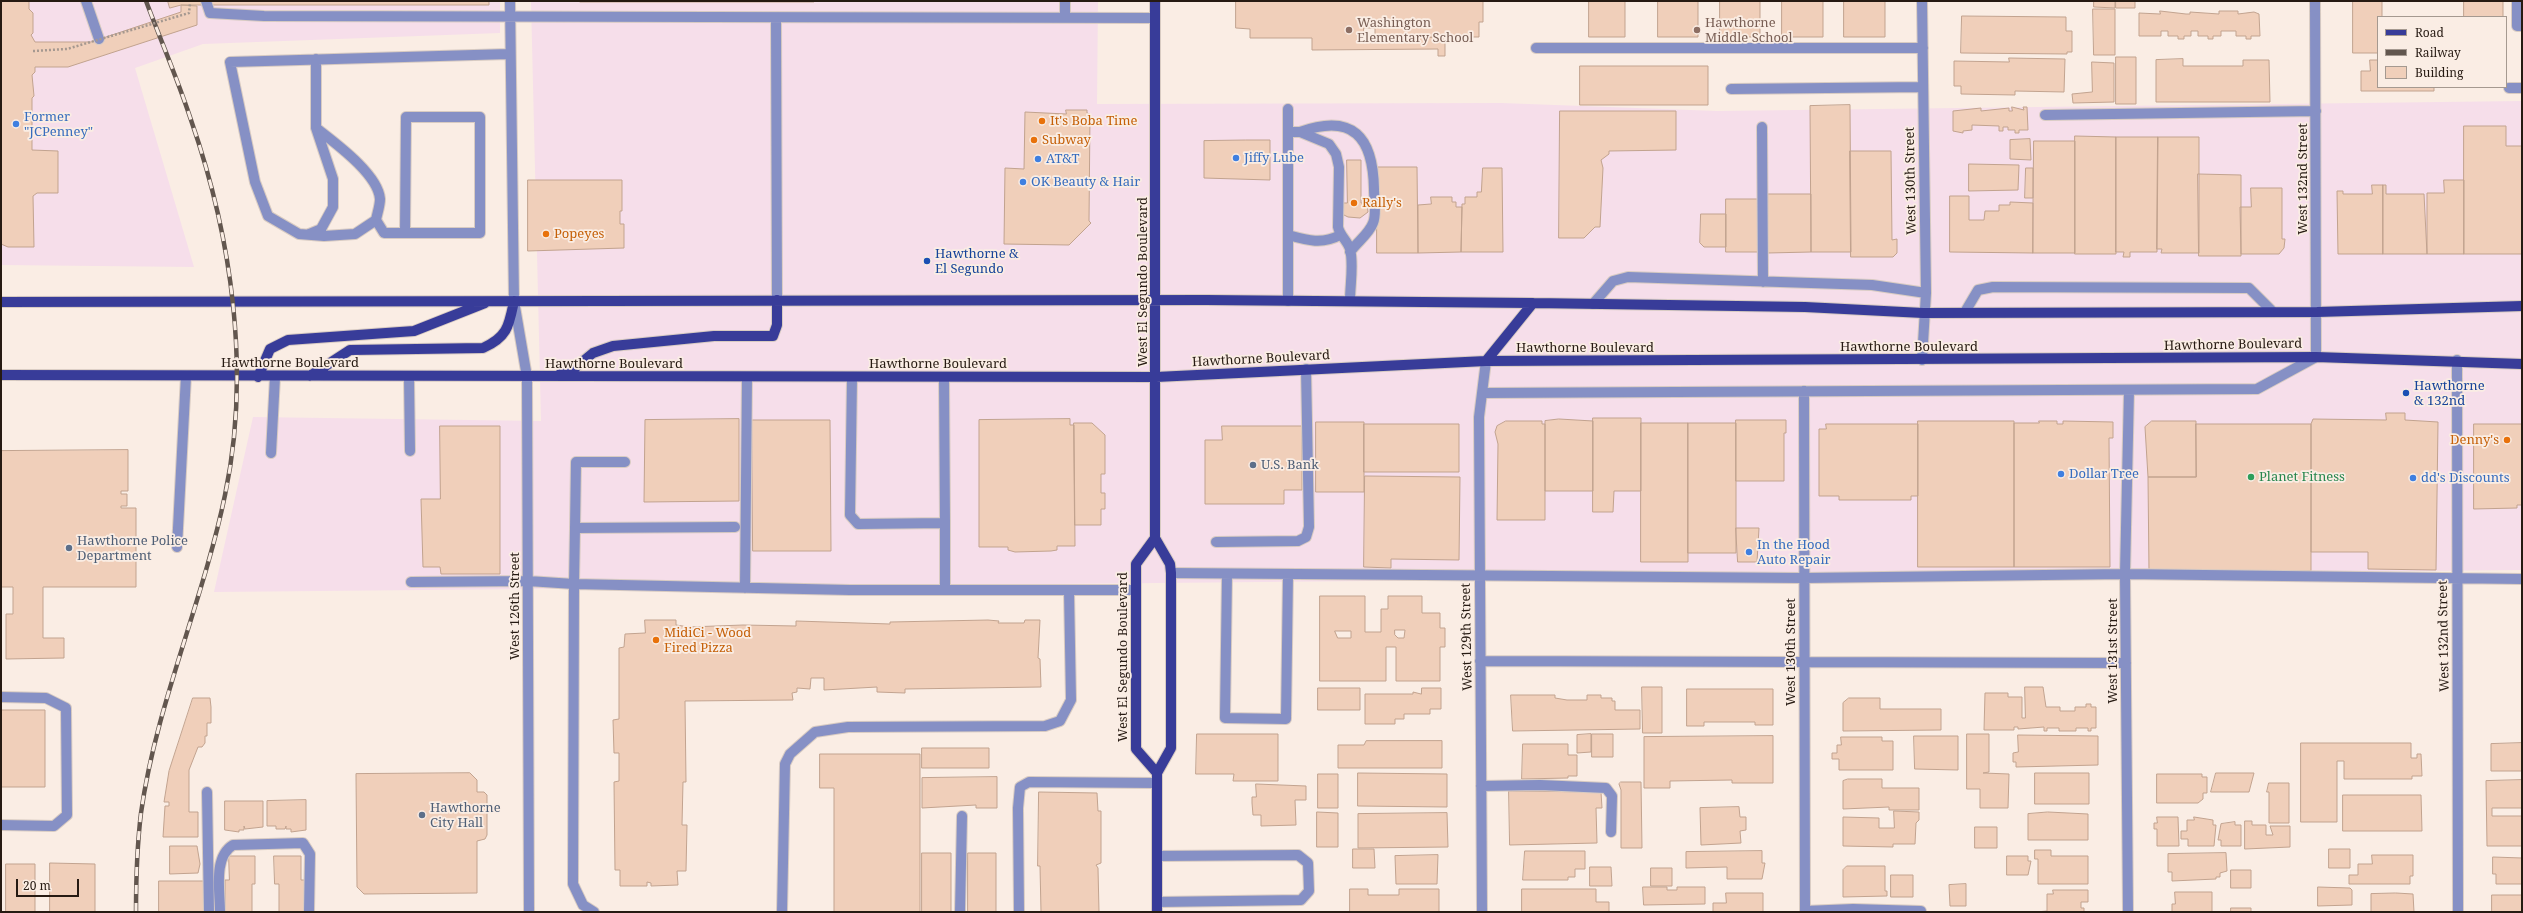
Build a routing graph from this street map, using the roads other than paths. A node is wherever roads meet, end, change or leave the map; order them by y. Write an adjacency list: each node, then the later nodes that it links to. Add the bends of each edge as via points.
1 (86, 1): 14 (street)
2 (206, 1): 9 (street, via 210,13)
3 (510, 1): 9 (street, West 126th Street)
4 (1065, 1): 11 (street)
5 (1155, 1): 12 (main road, West El Segundo Boulevard)
6 (1922, 1): 16 (street, West 130th Street)
7 (2315, 1): 24 (street, West 132nd Street)
8 (2517, 1): 13 (street, via 2517,26)
9 (509, 18): 10 (street); 17 (street, West 126th Street)
10 (776, 18): 11 (street); 39 (street)
11 (1065, 18): 12 (street)
12 (1155, 18): 40 (main road, West El Segundo Boulevard)
13 (2522, 26)
14 (99, 40)
15 (1536, 48): 16 (street)
16 (1923, 48): 19 (street, West 130th Street)
17 (509, 54): 18 (street); 38 (street, West 126th Street)
18 (316, 59): 27 (street); 32 (street, via 230,62 256,182 268,216 299,234)
19 (1923, 87): 20 (street); 37 (street, West 130th Street)
20 (1731, 88)
21 (2509, 88): 22 (street)
22 (2522, 88)
23 (1288, 109): 28 (street)
24 (2316, 111): 25 (street); 50 (street, West 132nd Street)
25 (2045, 116)
26 (1762, 127): 36 (street)
27 (316, 128): 30 (street, via 372,178 380,198); 32 (street, via 333,179 333,207 321,230)
28 (1288, 132): 29 (street); 33 (street)
29 (1300, 132): 34 (street, via 1329,144 1336,154 1339,166); 35 (street, via 1314,127 1351,128 1361,135 1374,175 1374,222)
30 (376, 220): 31 (street, via 384,233); 32 (street, via 355,234)
31 (405, 233): 31 (street, via 480,233 480,117 406,117)
32 (307, 235)
33 (1288, 235): 34 (street, via 1309,241 1332,239); 41 (street)
34 (1340, 235): 35 (street, via 1346,240)
35 (1350, 252): 43 (street)
36 (1763, 282): 37 (street, via 1872,286); 46 (street, via 1628,277 1613,281)
37 (1926, 293): 51 (street, West 130th Street)
38 (514, 300): 39 (main road); 42 (main road); 62 (main road, via 509,324 498,341 483,348 350,350); 66 (street, West 126th Street)
39 (777, 300): 40 (main road); 67 (main road, via 777,326 773,336 714,336 614,346 593,353 570,372)
40 (1156, 300): 41 (main road); 64 (main road, West El Segundo Boulevard)
41 (1288, 300): 43 (main road)
42 (491, 301): 44 (main road); 60 (main road, via 414,331 288,340 270,349)
43 (1350, 301): 45 (main road)
44 (1, 302)
45 (1533, 303): 46 (main road); 55 (main road)
46 (1594, 304): 51 (main road)
47 (2522, 306): 50 (main road)
48 (1965, 312): 49 (main road); 49 (street, via 1978,290 1993,287 2249,288); 51 (main road)
49 (2273, 312): 50 (main road)
50 (2317, 312): 52 (street, West 132nd Street)
51 (1923, 313): 53 (street, West 130th Street)
52 (2316, 357): 53 (main road, Hawthorne Boulevard); 54 (main road, Hawthorne Boulevard); 70 (street, via 2257,389)
53 (1922, 360): 55 (main road, Hawthorne Boulevard)
54 (2457, 360): 56 (main road, Hawthorne Boulevard); 88 (street, West 132nd Street)
55 (1486, 361): 57 (main road, Hawthorne Boulevard); 72 (street, West 129th Street)
56 (2522, 364)
57 (1306, 369): 64 (main road, Hawthorne Boulevard); 80 (street, via 1309,527 1306,537 1298,541)
58 (1, 375): 59 (main road, Hawthorne Boulevard)
59 (186, 376): 60 (main road, Hawthorne Boulevard); 81 (street)
60 (258, 376): 61 (main road, Hawthorne Boulevard)
61 (275, 376): 62 (main road, Hawthorne Boulevard); 74 (street)
62 (310, 376): 65 (main road, Hawthorne Boulevard)
63 (944, 376): 64 (main road, Hawthorne Boulevard); 69 (main road, Hawthorne Boulevard); 76 (street)
64 (1156, 376): 79 (main road, West El Segundo Boulevard)
65 (409, 377): 66 (main road, Hawthorne Boulevard); 73 (street)
66 (527, 377): 67 (main road, Hawthorne Boulevard); 90 (street, West 126th Street)
67 (547, 377): 68 (main road, Hawthorne Boulevard)
68 (747, 377): 69 (main road, Hawthorne Boulevard); 93 (street)
69 (852, 377): 76 (street, via 852,521 858,524)
70 (2129, 390): 71 (street); 86 (street, West 131st Street)
71 (1804, 391): 72 (street); 87 (street, West 130th Street)
72 (1482, 393): 85 (street, West 129th Street, via 1479,417)
73 (410, 451)
74 (271, 453)
75 (625, 462): 78 (street, via 576,462)
76 (945, 523): 94 (street)
77 (735, 527): 78 (street)
78 (575, 528): 92 (street)
79 (1155, 538): 82 (main road, via 1170,564); 95 (main road, West El Segundo Boulevard, via 1136,564)
80 (1216, 542)
81 (176, 547)
82 (1171, 574): 83 (street); 101 (main road, via 1171,748)
83 (1227, 574): 84 (street); 84 (street, via 1225,718 1286,719)
84 (1288, 574): 85 (street)
85 (1479, 574): 87 (street); 97 (street, West 129th Street)
86 (2125, 574): 87 (street); 88 (street); 99 (street, West 131st Street)
87 (1803, 578): 98 (street, West 130th Street)
88 (2456, 579): 89 (street); 121 (street, West 132nd Street)
89 (2522, 579)
90 (528, 581): 91 (street); 92 (street); 113 (street, West 126th Street)
91 (411, 582)
92 (574, 584): 93 (street); 114 (street, via 574,884 583,905)
93 (745, 588): 94 (street)
94 (945, 590): 96 (street)
95 (1136, 590): 96 (street); 101 (main road, West El Segundo Boulevard, via 1136,749)
96 (1069, 591): 115 (street, via 1071,700 1060,721 1045,726 848,727 815,732 790,754 785,764)
97 (1480, 661): 98 (street); 102 (street, West 129th Street)
98 (1804, 661): 99 (street); 119 (street, West 130th Street)
99 (2126, 662): 120 (street, West 131st Street)
100 (1, 697): 105 (street, via 46,698 66,708 67,815 54,826)
101 (1157, 778): 107 (main road); 117 (street, via 1029,782 1020,787)
102 (1481, 786): 106 (street, via 1606,788 1612,796); 118 (street, West 129th Street)
103 (208, 792): 110 (street)
104 (962, 816): 116 (street)
105 (1, 825)
106 (1611, 832)
107 (1157, 856): 108 (main road); 108 (street, via 1298,855 1308,863 1309,891 1301,900)
108 (1157, 907)
109 (1921, 910): 119 (street, via 1853,909)
110 (209, 912)
111 (220, 912): 112 (street, via 220,860 226,849 233,845 303,843 310,854)
112 (309, 912)
113 (529, 912)
114 (594, 912)
115 (782, 912)
116 (960, 912)
117 (1019, 912)
118 (1482, 912)
119 (1805, 912)
120 (2128, 912)
121 (2458, 912)

